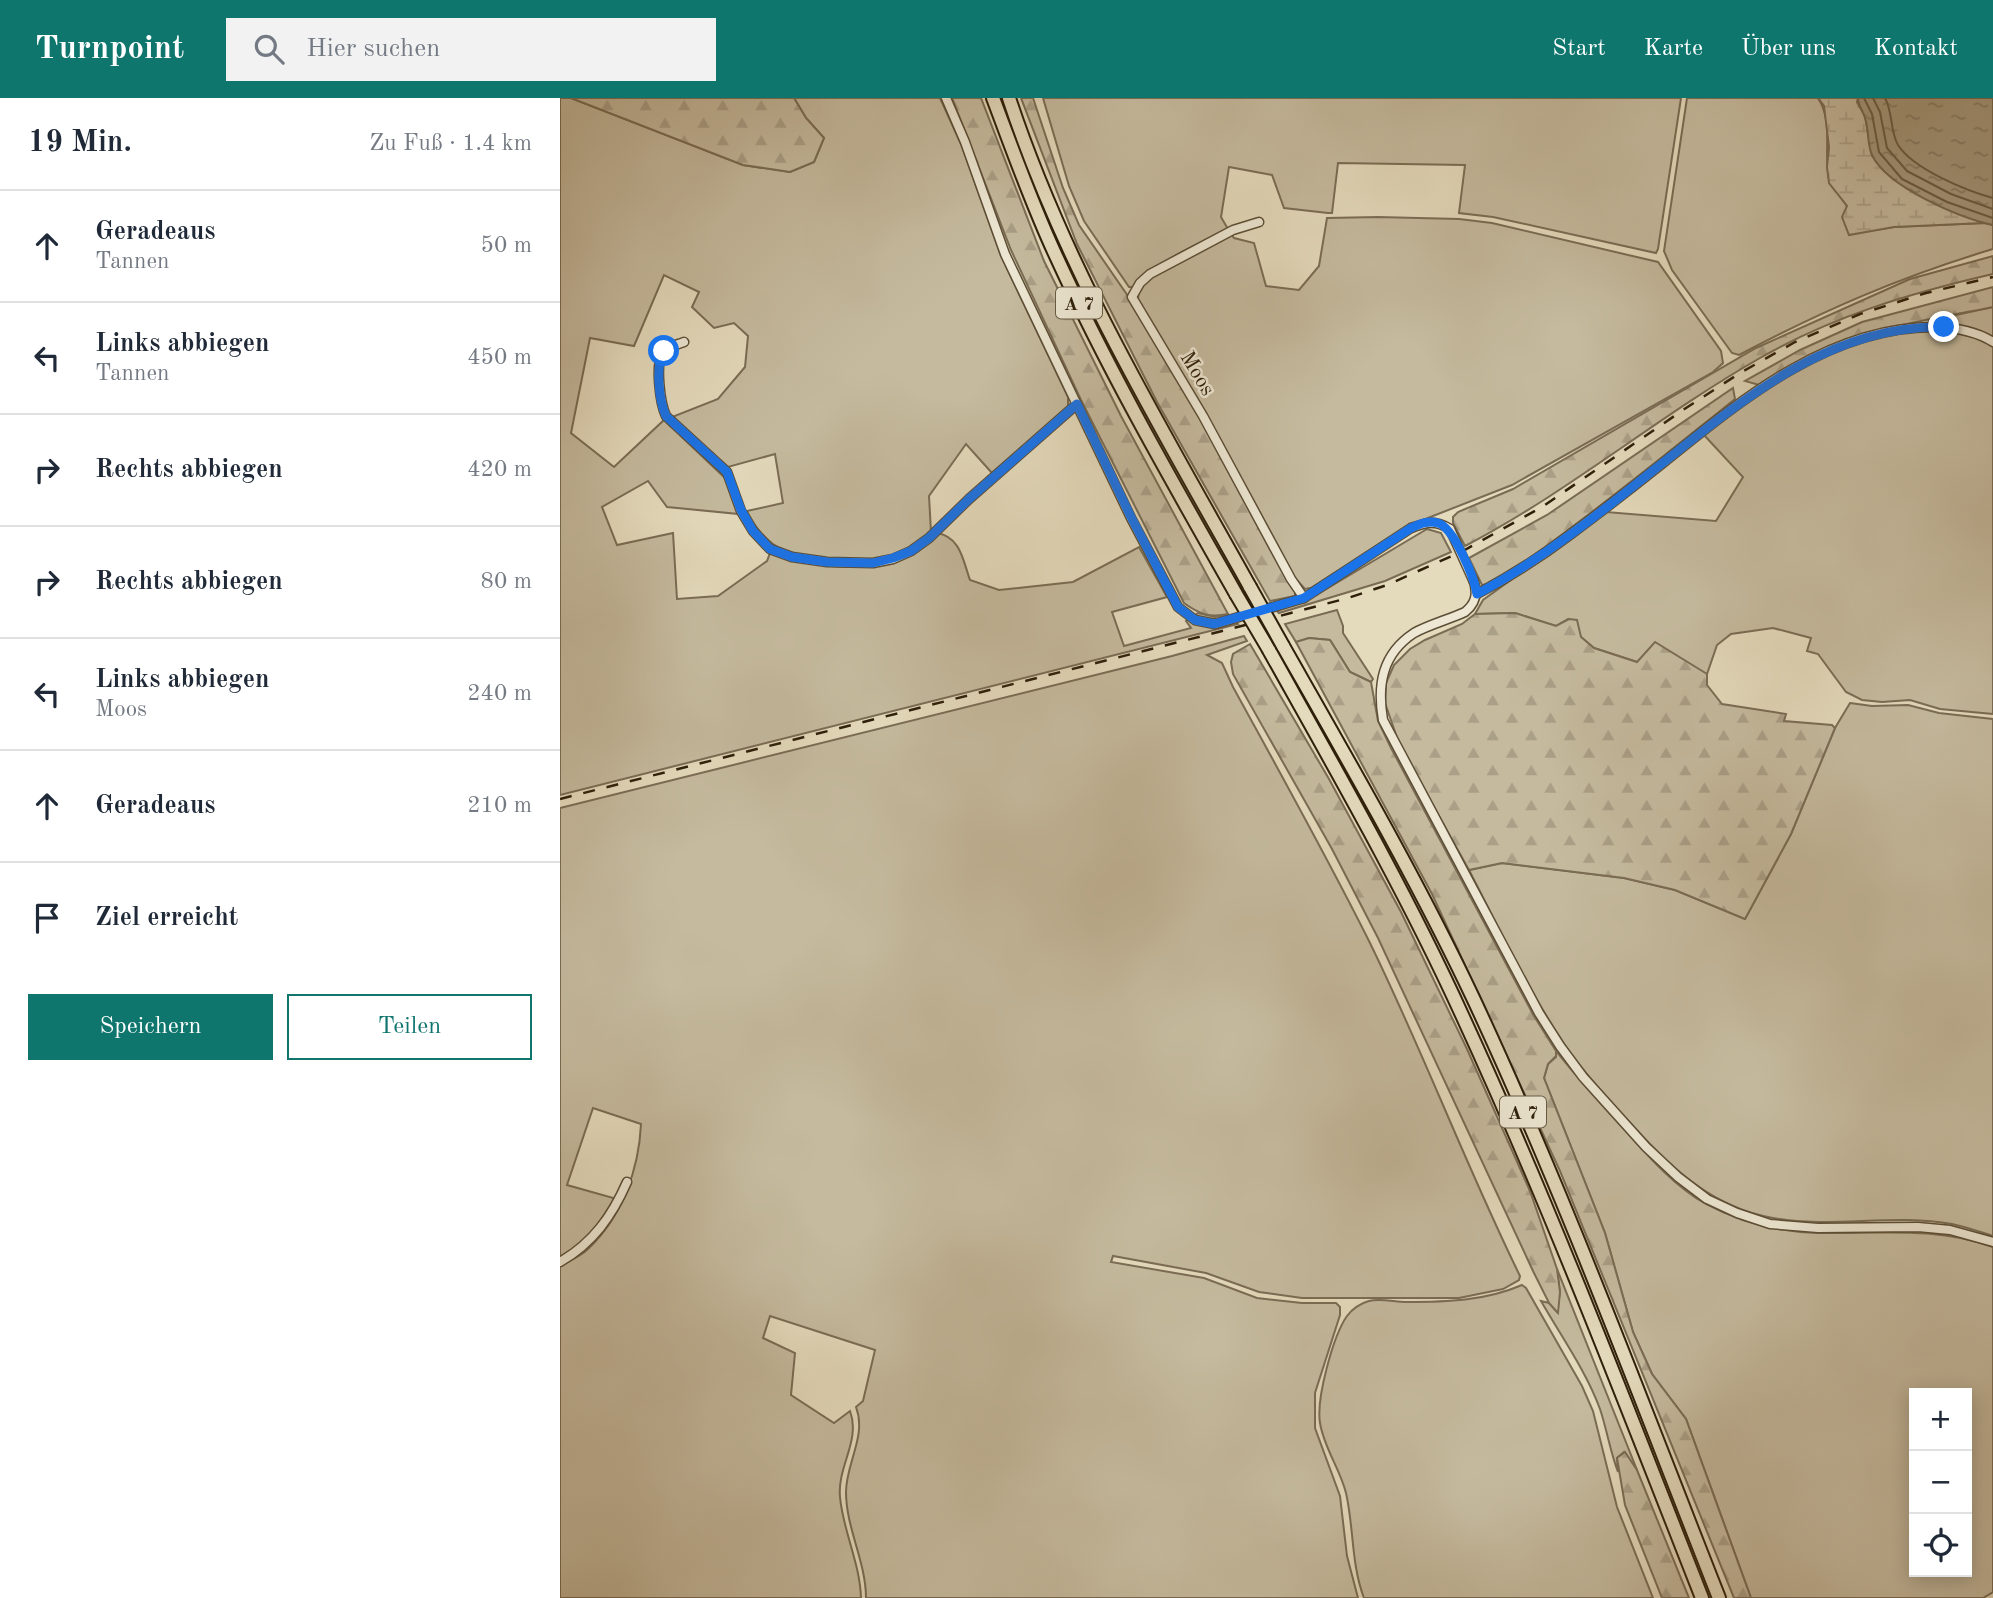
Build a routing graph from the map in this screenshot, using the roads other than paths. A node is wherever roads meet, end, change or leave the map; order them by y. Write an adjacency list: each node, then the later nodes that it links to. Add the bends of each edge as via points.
1 (946, 98): 7 (street, via 1005,254)
2 (993, 98): 13 (highway, A 7, bridge, via 1055,255 1093,333 1402,894 1461,1013 1538,1185)
3 (1009, 98): 14 (highway, A 7, bridge, via 1046,194 1102,315 1473,999 1552,1178)
4 (1259, 222): 9 (street, Moos, via 1233,230 1150,274 1132,297)
5 (684, 342): 7 (street, via 669,347 661,356 660,394 666,416 727,472 753,531 770,549 792,557 873,563 911,551)
6 (1993, 342): 8 (street, via 1960,329 1898,329 1836,347 1769,382 1567,537)
7 (1077, 404): 9 (street, via 1178,607 1195,620 1214,624)
8 (1477, 594): 9 (street, bridge, via 1450,529 1429,521); 11 (street, via 1465,612 1416,632 1392,654 1381,674 1383,720 1539,1013 1583,1077 1678,1177 1707,1199 1737,1213 1770,1224 1918,1227 1951,1230)
9 (1304, 598)
10 (627, 1182): 12 (street, via 597,1233)
11 (1993, 1242)
12 (560, 1262)
13 (1702, 1598)
14 (1719, 1598)

